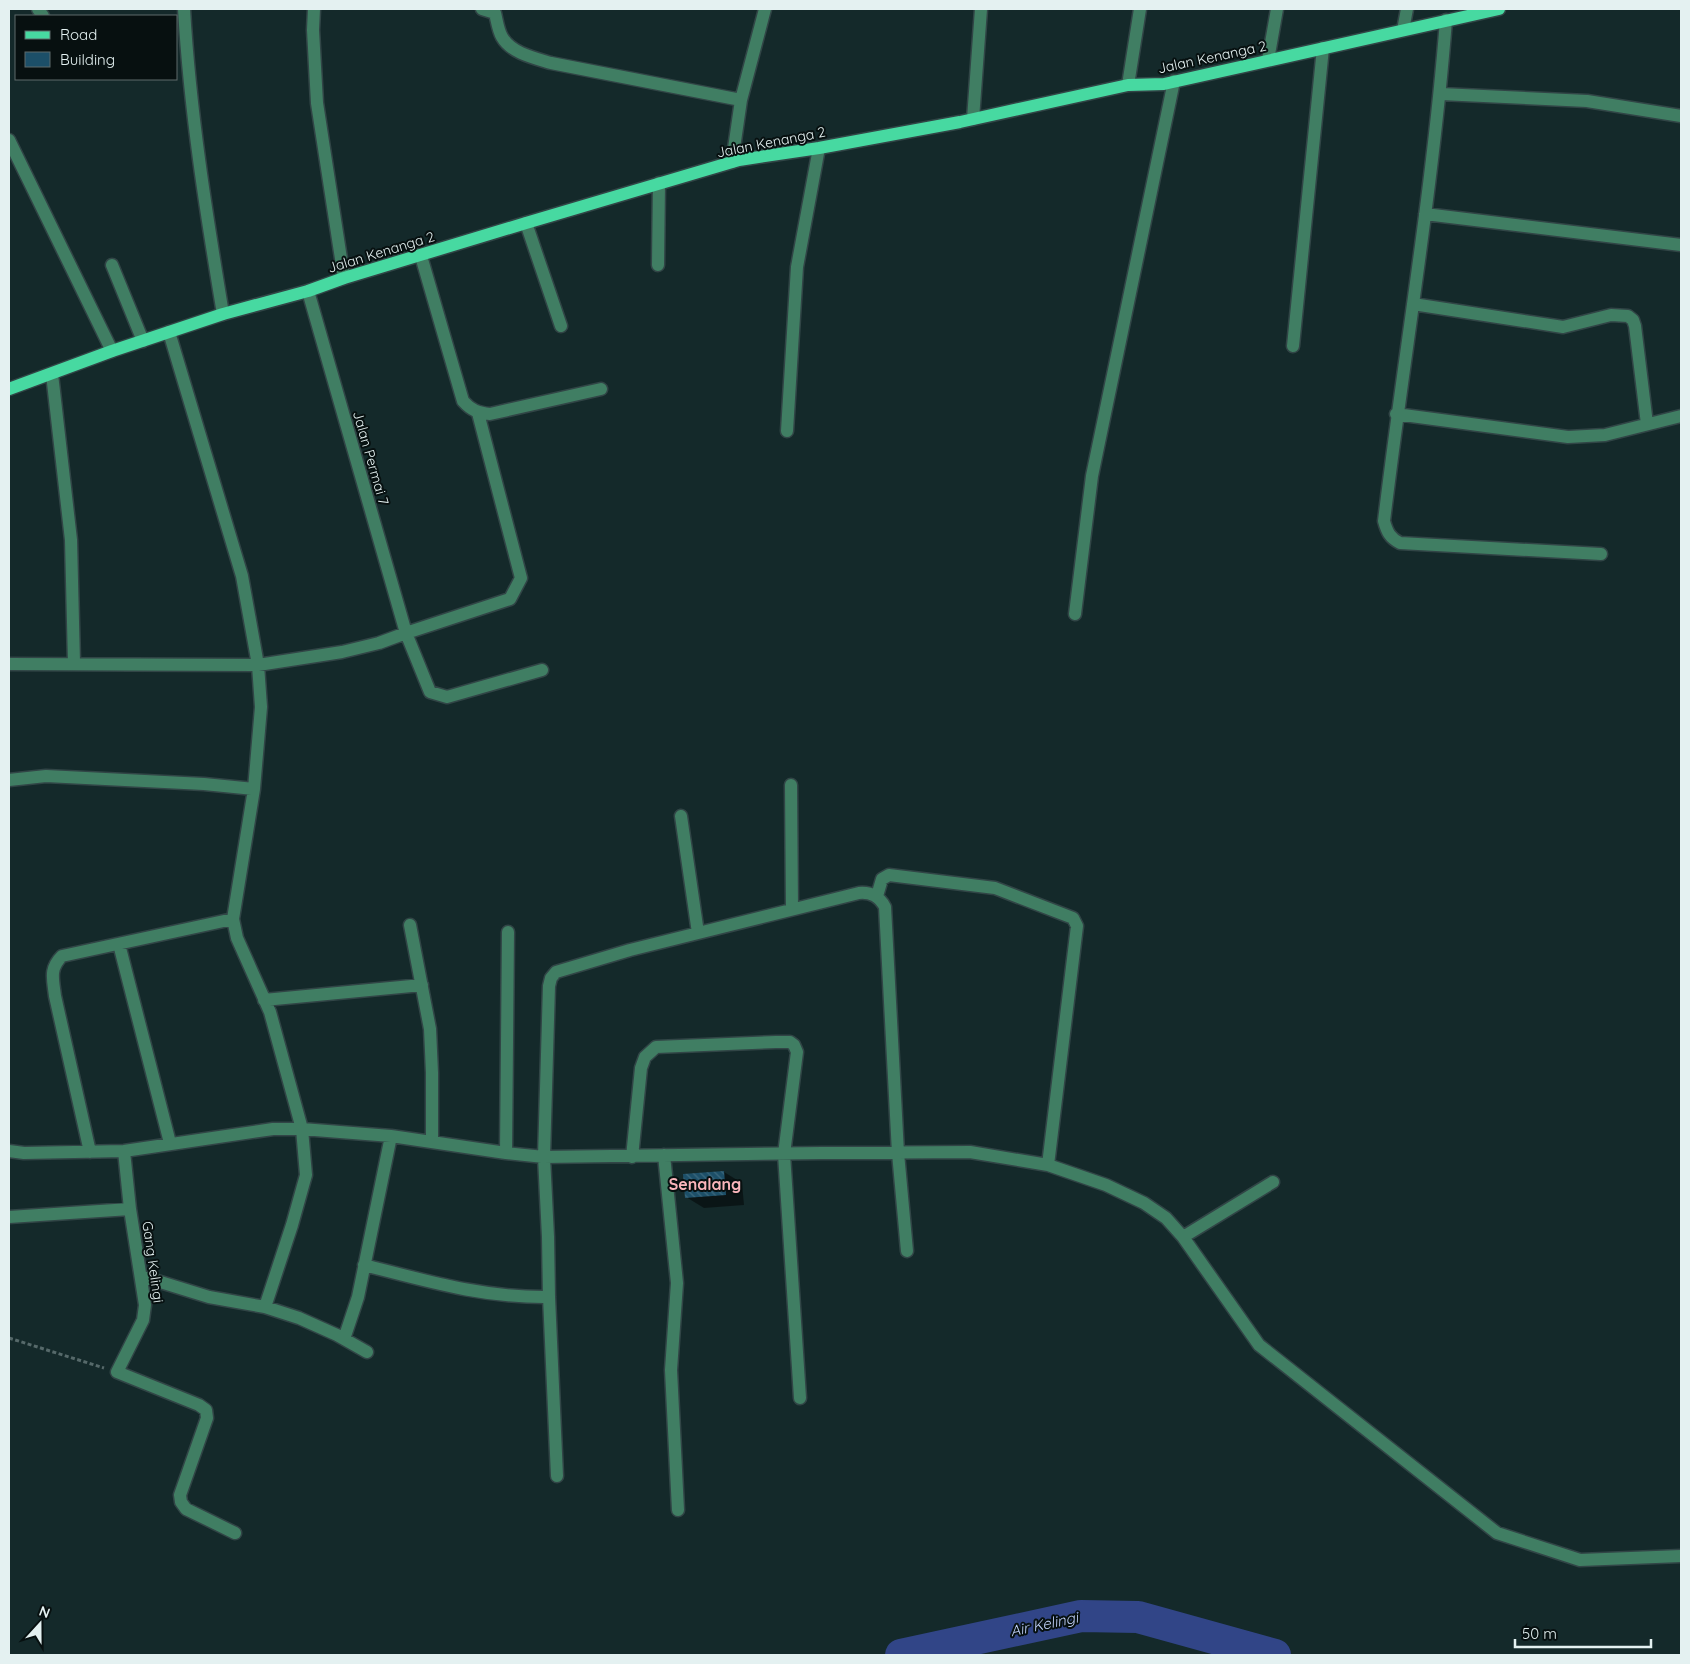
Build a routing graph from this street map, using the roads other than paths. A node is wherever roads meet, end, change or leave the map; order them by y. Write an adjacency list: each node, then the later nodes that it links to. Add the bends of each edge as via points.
1 (184, 9): 14 (street)
2 (314, 9): 31 (street, via 317,103)
3 (482, 9): 18 (street, via 495,13 502,38 512,48 535,58)
4 (765, 9): 18 (street)
5 (980, 9): 20 (street)
6 (1140, 9): 16 (street)
7 (1277, 9): 13 (street)
8 (1407, 9): 11 (street)
9 (1499, 9): 10 (main road, Jalan Kenanga 2)
10 (1446, 20): 11 (main road, Jalan Kenanga 2); 17 (street)
11 (1403, 30): 12 (main road, Jalan Kenanga 2)
12 (1323, 48): 13 (main road, Jalan Kenanga 2); 38 (street)
13 (1268, 60): 15 (main road, Jalan Kenanga 2)
14 (182, 70): 34 (street)
15 (1174, 81): 16 (main road, Jalan Kenanga 2); 49 (street, via 1092,476)
16 (1128, 86): 20 (main road, Jalan Kenanga 2)
17 (1440, 94): 19 (street, via 1586,101); 25 (street)
18 (741, 100): 23 (street)
19 (1681, 116)
20 (972, 119): 22 (main road, Jalan Kenanga 2)
21 (9, 140): 39 (street)
22 (819, 148): 23 (main road, Jalan Kenanga 2); 47 (street, via 797,267)
23 (732, 162): 24 (main road, Jalan Kenanga 2)
24 (659, 184): 26 (main road, Jalan Kenanga 2); 30 (street)
25 (1424, 214): 27 (street); 33 (street)
26 (526, 223): 28 (main road, Jalan Kenanga 2); 35 (street)
27 (1681, 245)
28 (421, 256): 31 (main road, Jalan Kenanga 2); 43 (street, via 463,401)
29 (112, 265): 37 (street)
30 (658, 265)
31 (344, 278): 32 (main road, Jalan Kenanga 2)
32 (308, 291): 34 (main road, Jalan Kenanga 2); 50 (street, Jalan Permai 7)
33 (1413, 304): 44 (street); 46 (street, via 1563,327 1611,315 1628,316 1635,326)
34 (224, 314): 36 (main road, Jalan Kenanga 2)
35 (561, 326)
36 (169, 332): 37 (main road, Jalan Kenanga 2); 53 (street, via 242,576)
37 (143, 341): 39 (main road, Jalan Kenanga 2)
38 (1292, 346)
39 (112, 351): 40 (main road, Jalan Kenanga 2)
40 (52, 374): 41 (main road, Jalan Kenanga 2); 51 (street, via 71,540)
41 (9, 389)
42 (602, 389): 43 (street, via 490,414)
43 (478, 413): 50 (street, via 521,578 510,599)
44 (1396, 414): 46 (street, via 1568,437 1605,435); 48 (street, via 1384,521 1391,539 1400,543)
45 (1681, 416): 46 (street)
46 (1646, 424)
47 (788, 431)
48 (1601, 554)
49 (1075, 614)
50 (406, 633): 53 (street, via 342,652); 54 (street, Jalan Permai 7, via 430,692 447,698)
51 (74, 663): 52 (street); 53 (street)
52 (9, 664)
53 (258, 664): 57 (street, via 261,708)
54 (542, 670)
55 (9, 780): 57 (street, via 46,776)
56 (791, 785): 60 (street)
57 (254, 789): 61 (street)
58 (681, 816): 64 (street)
59 (877, 896): 60 (street, via 859,893); 76 (street, via 885,907); 81 (street, via 882,879 889,875 995,888 1073,918 1077,926)
60 (792, 910): 64 (street)
61 (233, 919): 65 (street); 67 (street, via 237,938)
62 (410, 925): 66 (street)
63 (508, 932): 75 (street)
64 (698, 933): 79 (street, via 562,970 551,978)
65 (119, 944): 71 (street); 74 (street, via 62,956 52,970)
66 (422, 985): 67 (street); 70 (street, via 431,1038)
67 (264, 1000): 68 (street)
68 (302, 1129): 69 (street); 71 (street, via 274,1129); 90 (street, via 306,1175)
69 (391, 1136): 70 (street); 87 (street)
70 (432, 1142): 75 (street)
71 (170, 1143): 73 (street)
72 (9, 1151): 74 (street)
73 (124, 1151): 74 (street); 83 (street, Gang Kelingi)
74 (90, 1152)
75 (506, 1153): 79 (street)
76 (898, 1153): 77 (street); 81 (street, via 970,1152); 86 (street)
77 (784, 1154): 78 (street); 80 (street, via 797,1052 790,1042 656,1047 645,1057 641,1068); 93 (street)
78 (664, 1155): 80 (street); 95 (street, via 677,1283 671,1370)
79 (544, 1157): 80 (street); 89 (street)
80 (632, 1157)
81 (1048, 1165): 85 (street, via 1106,1185 1144,1203 1166,1218)
82 (1273, 1182): 85 (street)
83 (130, 1209): 84 (street); 88 (street, Gang Kelingi)
84 (9, 1217)
85 (1183, 1237): 97 (street, via 1259,1345 1497,1533 1580,1560)
86 (907, 1251)
87 (364, 1265): 89 (street, via 471,1292); 91 (street, via 358,1297)
88 (141, 1276): 90 (street, via 209,1297); 96 (street, Gang Kelingi, via 145,1306 143,1320 118,1372 206,1410 207,1418 180,1494 181,1502 186,1509)
89 (549, 1297): 94 (street)
90 (265, 1307): 91 (street)
91 (344, 1339): 92 (street)
92 (367, 1352)
93 (800, 1398)
94 (557, 1476)
95 (678, 1510)
96 (236, 1533)
97 (1681, 1556)

